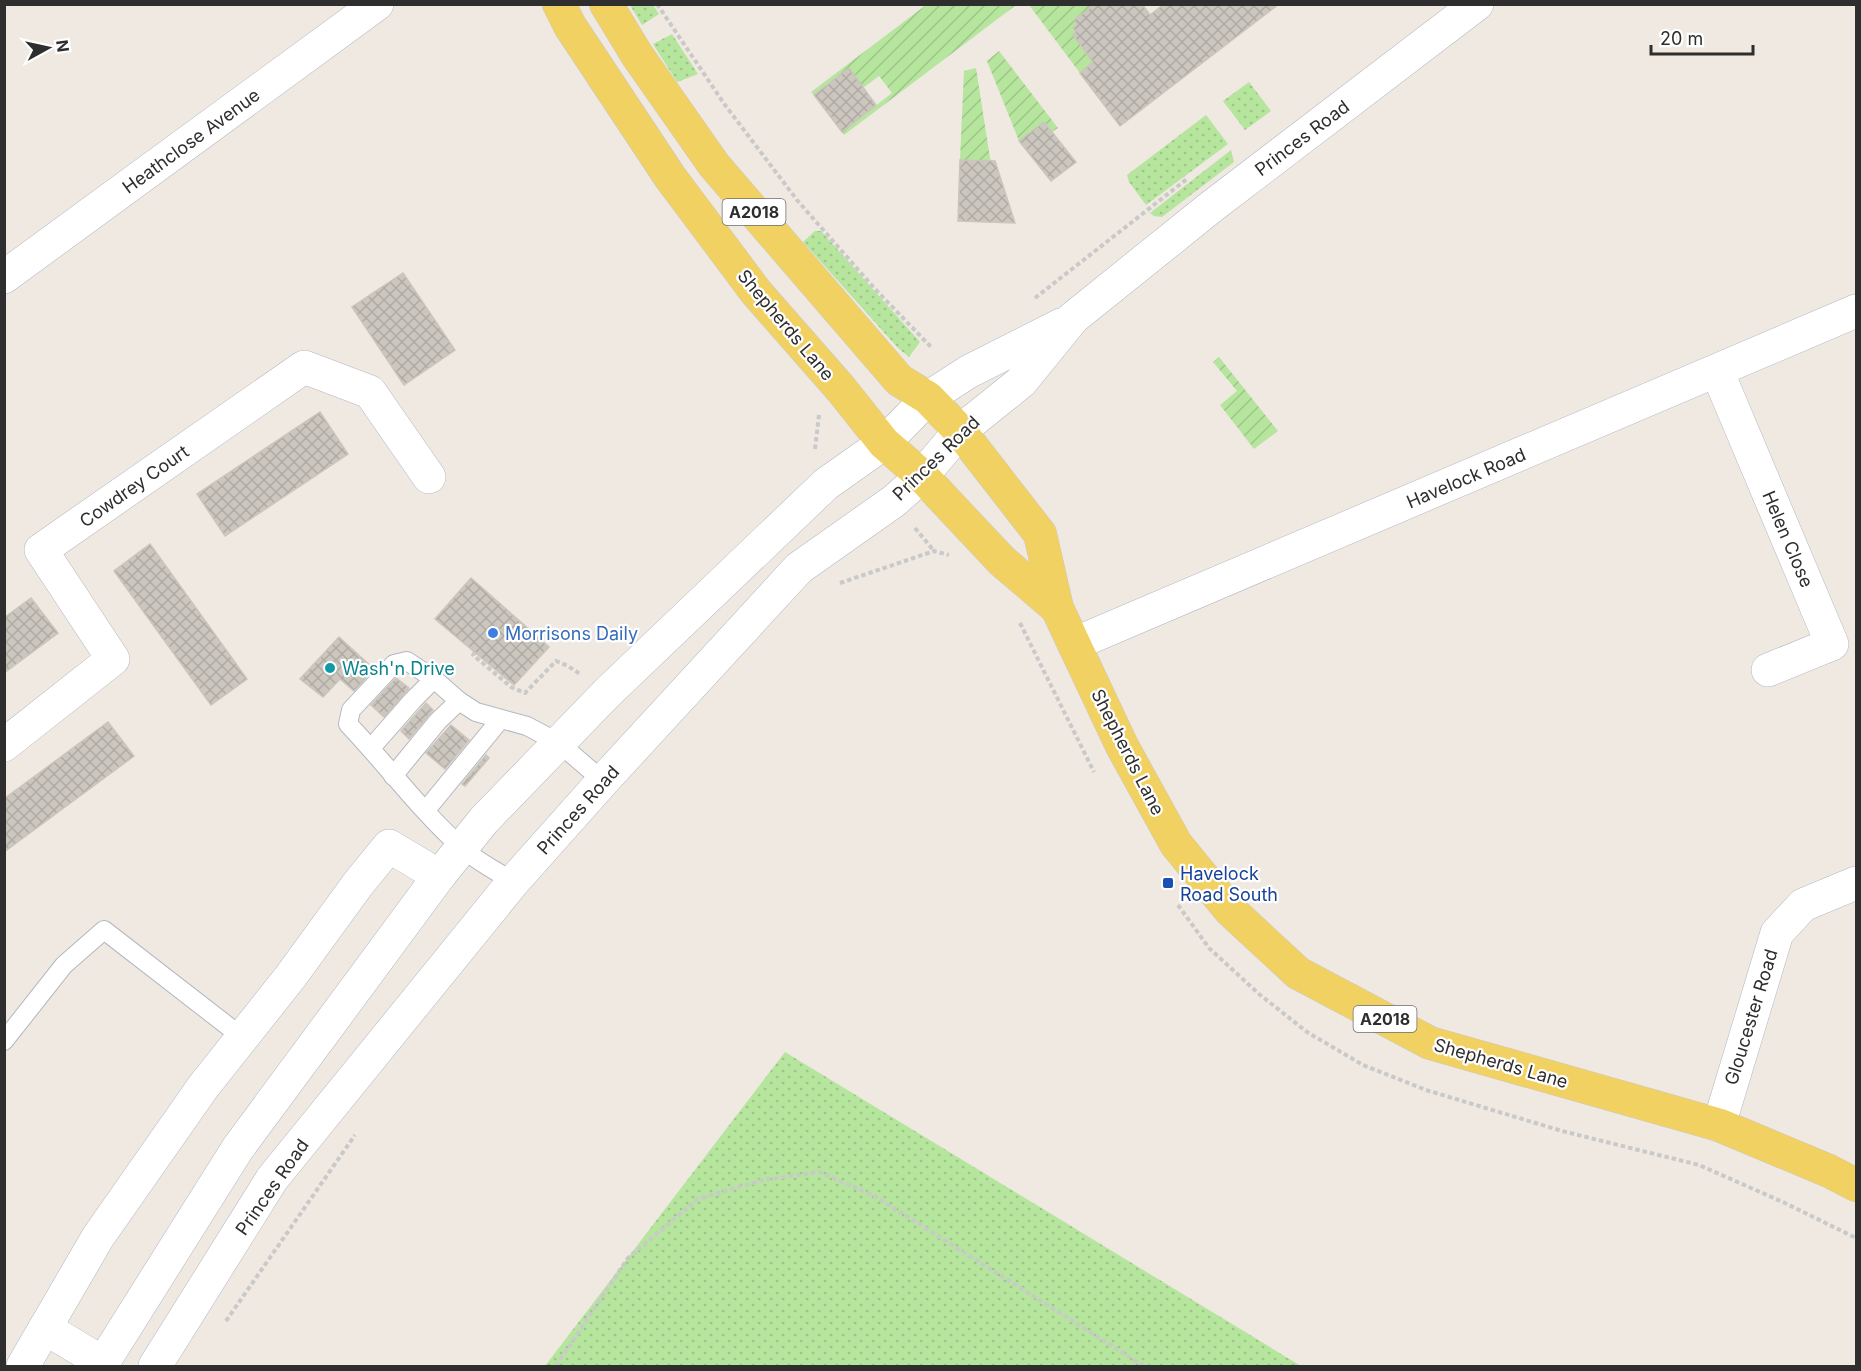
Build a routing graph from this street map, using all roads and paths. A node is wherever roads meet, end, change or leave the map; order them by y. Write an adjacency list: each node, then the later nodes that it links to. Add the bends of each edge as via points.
1 (377, 4): 6 (street, Heathclose Avenue)
2 (559, 4): 14 (main road, Shepherds Lane / A2018, via 670,177 756,292)
3 (606, 4): 11 (main road, Shepherds Lane / A2018, via 637,56 714,165 899,380)
4 (657, 4): 9 (path, via 725,105 797,200)
5 (1478, 4): 8 (street, Princes Road, via 1211,207)
6 (4, 277)
7 (1857, 311): 10 (street, Havelock Road)
8 (1073, 318): 11 (street, Princes Road, via 968,372); 13 (street, Princes Road, via 1020,382)
9 (932, 348)
10 (1716, 371): 21 (street, Havelock Road); 23 (street, Helen Close, via 1832,644)
11 (928, 398): 13 (main road, Shepherds Lane / A2018); 14 (street, Princes Road)
12 (819, 414): 15 (path)
13 (960, 431): 16 (street, Princes Road); 20 (main road, Shepherds Lane / A2018, via 1040,534)
14 (884, 443): 16 (main road, Shepherds Lane / A2018); 25 (street, Princes Road, via 826,484)
15 (814, 452)
16 (922, 476): 20 (main road, Shepherds Lane / A2018, via 1002,561); 32 (street, Princes Road, via 894,501 799,568)
17 (429, 477): 29 (street, Cowdrey Court, via 370,392 304,367 41,550 113,659)
18 (953, 557): 19 (path, via 934,551)
19 (831, 586)
20 (1057, 608): 21 (main road, Shepherds Lane / A2018)
21 (1074, 644): 40 (main road, Shepherds Lane / A2018, via 1122,746 1176,844 1230,910 1298,973 1430,1043)
22 (475, 652): 25 (path, via 472,656 511,687 525,693 556,661)
23 (1768, 670)
24 (434, 679): 26 (lane); 30 (lane); 30 (lane, via 407,661 394,664 351,710 348,724)
25 (607, 693): 28 (street, Princes Road)
26 (459, 701): 27 (lane); 31 (lane)
27 (500, 720): 28 (lane, via 527,726); 33 (lane)
28 (559, 742): 32 (lane); 34 (street, Princes Road)
29 (4, 745)
30 (371, 748): 31 (lane)
31 (393, 776): 33 (lane)
32 (603, 781): 36 (street, Princes Road)
33 (426, 810): 34 (lane)
34 (461, 848): 35 (street, Princes Road); 36 (lane)
35 (439, 876): 38 (street, via 389,846); 45 (street, Princes Road, via 238,1148)
36 (513, 882): 47 (street, Princes Road, via 272,1179)
37 (1857, 883): 40 (street, Gloucester Road, via 1803,905 1777,933)
38 (242, 1037): 39 (lane, via 104,930 64,965); 43 (street, via 98,1237)
39 (4, 1041)
40 (1719, 1125): 42 (main road, Shepherds Lane / A2018)
41 (355, 1135): 44 (path)
42 (1857, 1185)
43 (45, 1328): 45 (street, Princes Road); 46 (street)
44 (222, 1328)
45 (102, 1365)
46 (23, 1366)
47 (155, 1366)
48 (556, 1366): 49 (path, via 628,1258 698,1199 763,1180 819,1172 873,1195)
49 (1144, 1366)

